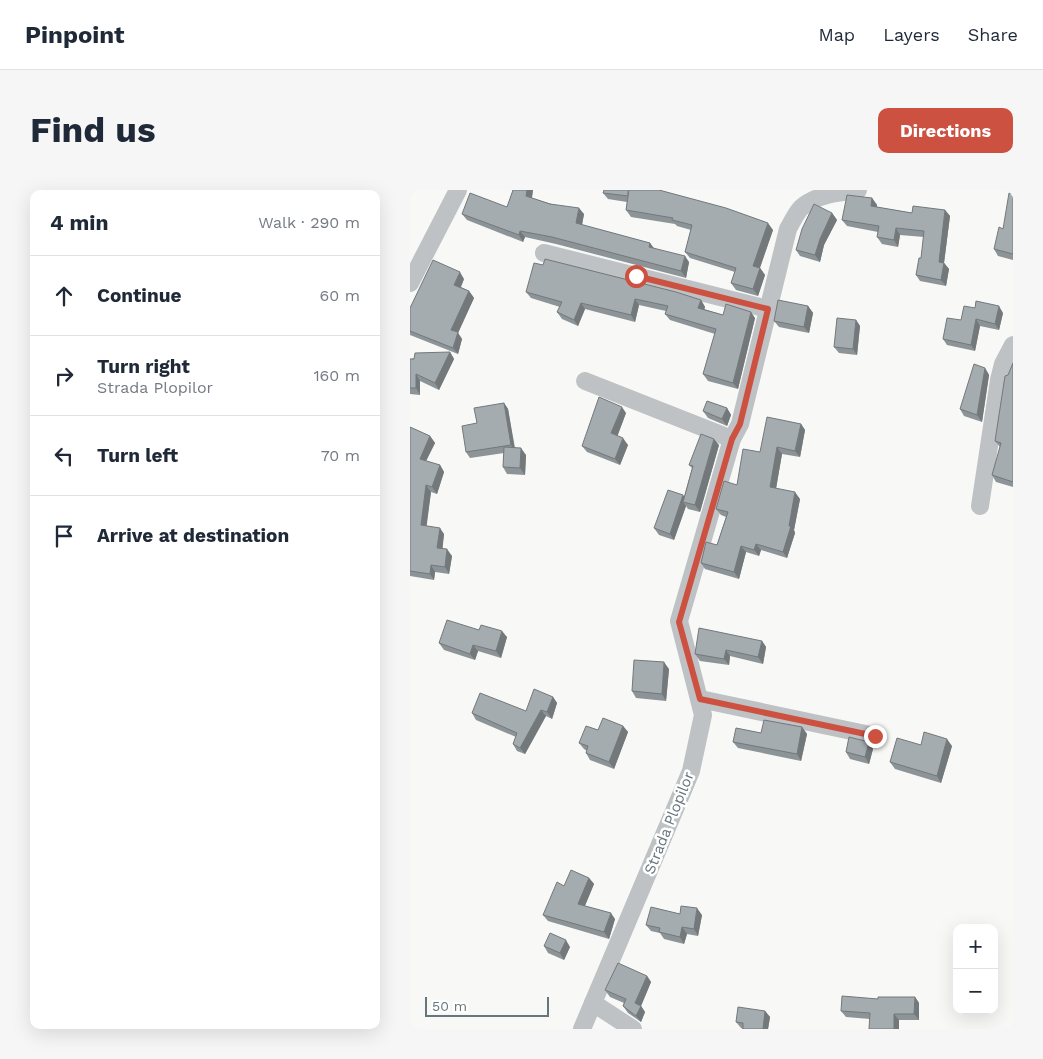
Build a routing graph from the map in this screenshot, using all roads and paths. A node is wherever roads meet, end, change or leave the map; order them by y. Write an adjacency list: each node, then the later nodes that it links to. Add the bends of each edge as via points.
1 (458, 190): 4 (street)
2 (858, 190): 5 (street, Strada Plopilor, via 828,195 800,209 788,229)
3 (544, 253): 5 (street)
4 (410, 283)
5 (768, 309): 8 (street, Strada Plopilor, via 740,424)
6 (1013, 345): 9 (street, via 999,380)
7 (585, 381): 8 (street)
8 (732, 439): 10 (street, Strada Plopilor, via 679,622)
9 (980, 506)
10 (700, 699): 11 (street); 12 (street, Strada Plopilor, via 703,716 691,772)
11 (875, 736)
12 (593, 1003): 13 (street, Strada Plopilor); 14 (street)
13 (582, 1029)
14 (633, 1029)

